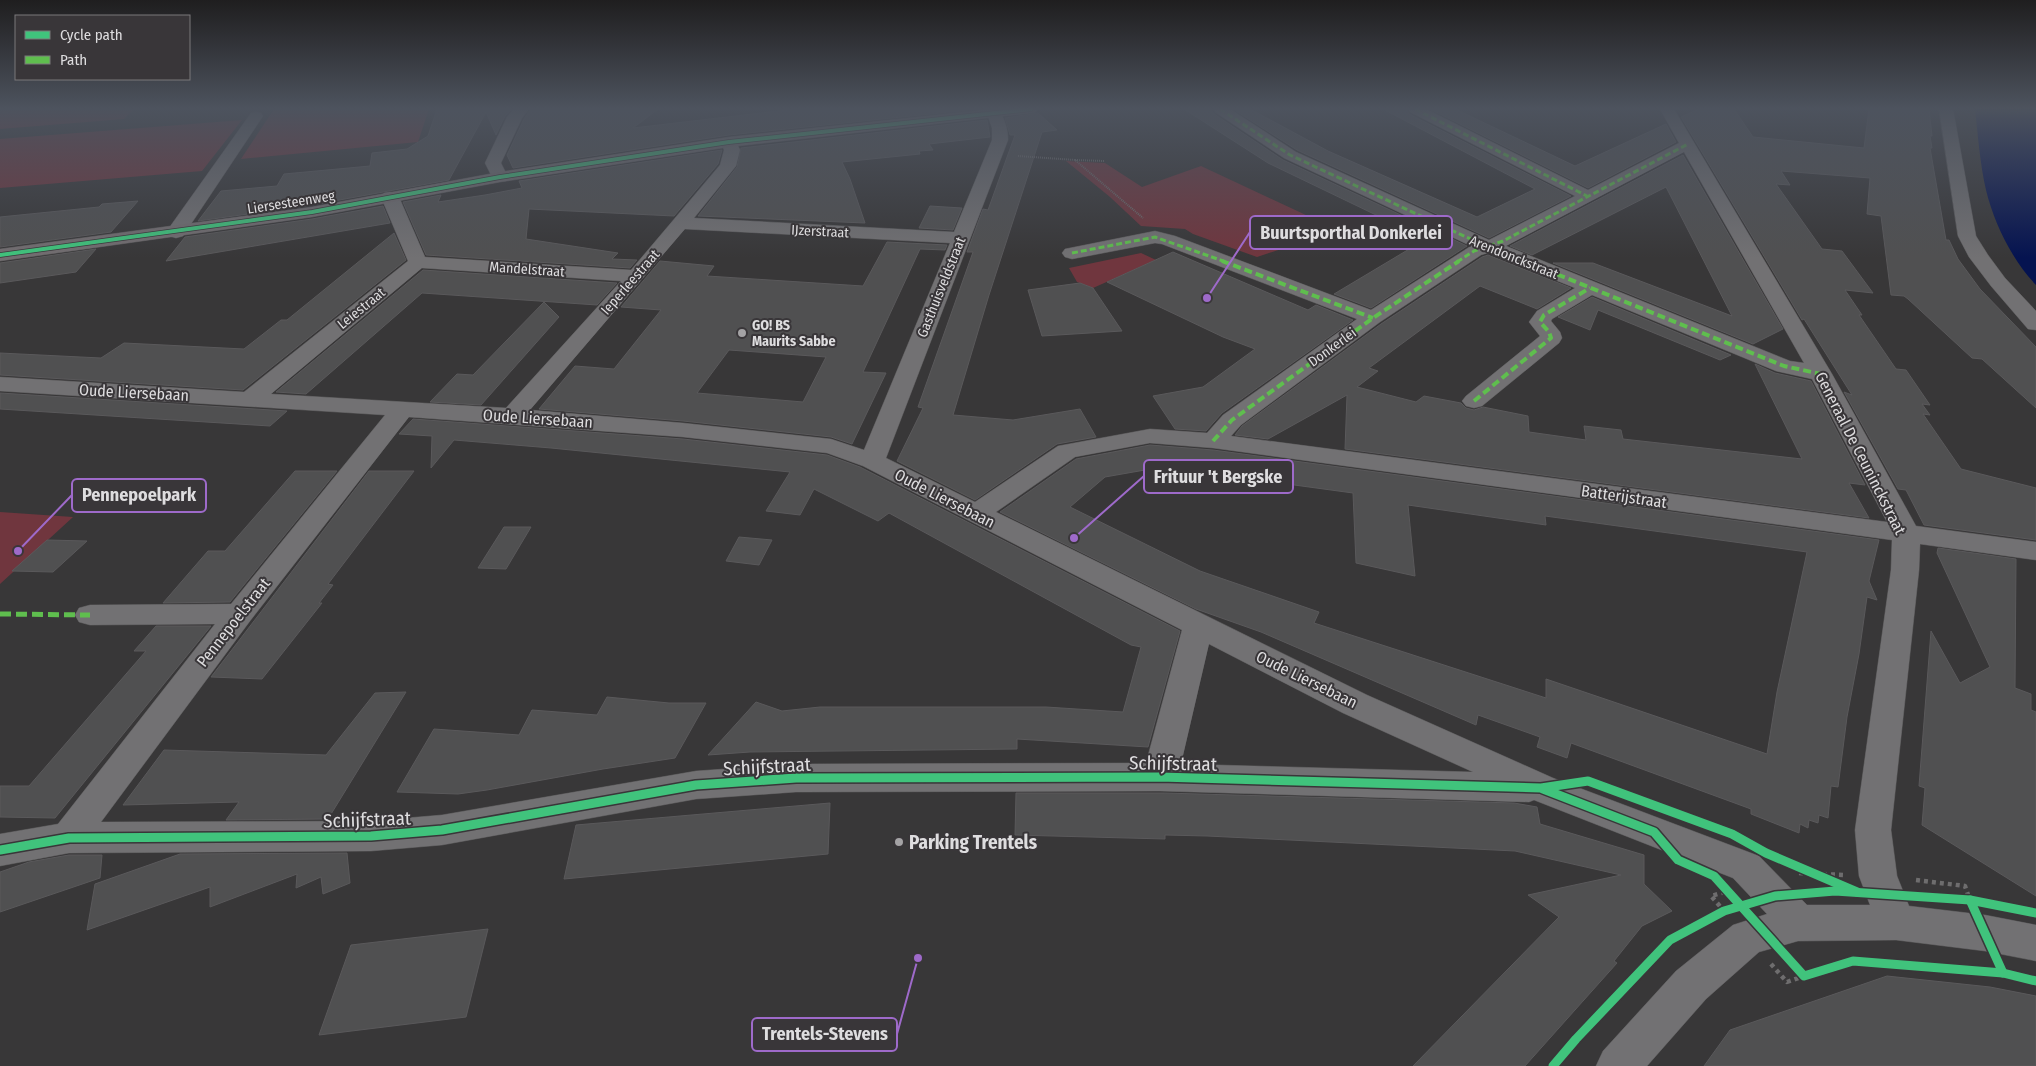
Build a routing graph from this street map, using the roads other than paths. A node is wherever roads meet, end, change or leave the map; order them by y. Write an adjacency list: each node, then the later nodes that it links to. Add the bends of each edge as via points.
1 (227, 159): 15 (street)
2 (495, 159): 11 (street, via 493,163)
3 (619, 159): 11 (main road, Liersesteenweg)
4 (730, 159): 14 (street, Ieperleestraat, via 728,166)
5 (992, 159): 16 (street, Gasthuisveldstraat)
6 (1298, 159): 17 (street, Arendonckstraat)
7 (1513, 159): 12 (street)
8 (1659, 159): 12 (street, Donkerlei)
9 (1697, 159): 25 (street, Generaal De Ceuninckstraat)
10 (1954, 159): 24 (street, via 1967,236 1998,282)
11 (500, 177): 13 (main road, Liersesteenweg)
12 (1587, 196): 17 (street, Donkerlei, via 1503,242)
13 (390, 198): 15 (main road, Liersesteenweg); 20 (street)
14 (680, 223): 16 (street, IJzerstraat); 21 (street, Ieperleestraat)
15 (176, 232): 19 (main road, Liersesteenweg)
16 (960, 238): 32 (street, Gasthuisveldstraat)
17 (1486, 247): 22 (street, Arendonckstraat); 23 (street, Donkerlei, via 1474,251)
18 (1072, 253): 23 (street, via 1155,237)
19 (0, 255)
20 (418, 262): 21 (street, Mandelstraat); 27 (street, Leiestraat)
21 (636, 276): 30 (street, Ieperleestraat)
22 (1590, 288): 25 (street, Arendonckstraat, via 1784,366); 28 (street, via 1544,315 1540,322 1551,338)
23 (1372, 318): 31 (street, Donkerlei, via 1232,420)
24 (2036, 324)
25 (1821, 374): 34 (street, Generaal De Ceuninckstraat)
26 (0, 384): 27 (street, Oude Liersebaan)
27 (250, 399): 29 (street, Oude Liersebaan)
28 (1474, 401)
29 (402, 410): 30 (street, Oude Liersebaan); 36 (street, Pennepoelstraat)
30 (512, 416): 32 (street, Oude Liersebaan, via 831,446)
31 (1213, 441): 33 (street, via 1150,436 1067,451); 34 (street, Batterijstraat)
32 (872, 461): 33 (street, Oude Liersebaan)
33 (975, 514): 38 (street, Oude Liersebaan)
34 (1906, 533): 35 (street, Batterijstraat); 44 (street, Generaal De Ceuninckstraat, via 1905,570 1873,830 1878,876)
35 (2036, 551)
36 (239, 614): 37 (street); 41 (street, Pennepoelstraat)
37 (90, 615)
38 (1198, 625): 39 (street); 40 (street, Oude Liersebaan, via 1355,704)
39 (1160, 777): 40 (street, Schijfstraat); 41 (street, Schijfstraat, via 796,778 696,785 442,830 371,836)
40 (1541, 788): 43 (street, Oude Liersebaan, via 1746,867)
41 (69, 838): 42 (street, Schijfstraat)
42 (0, 850)
43 (1770, 914): 44 (street); 46 (street, via 1691,985)
44 (1896, 922): 45 (street, via 1978,911)
45 (2036, 943)
46 (1618, 1066)

